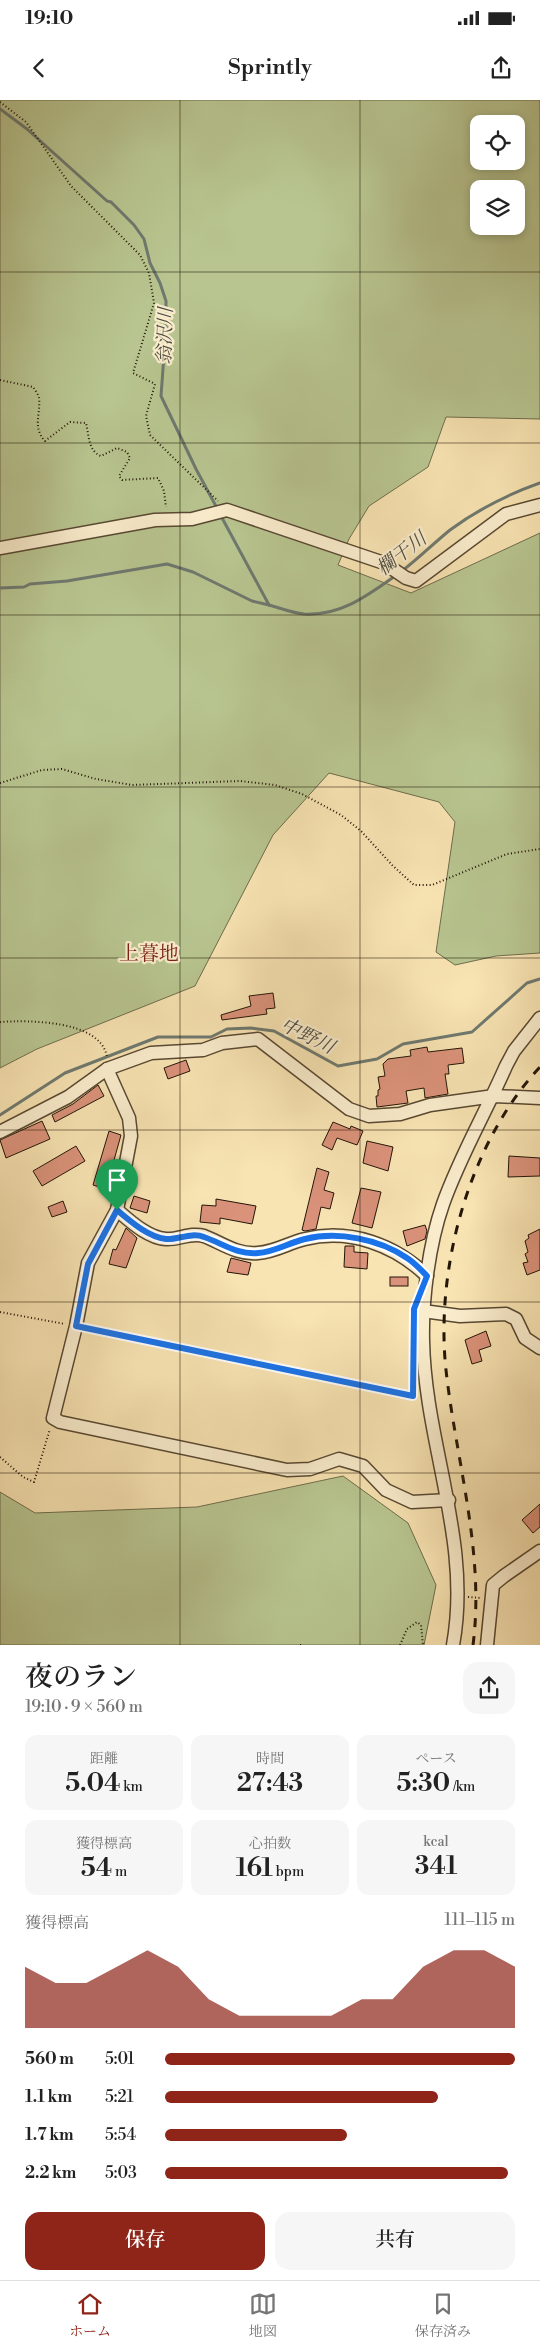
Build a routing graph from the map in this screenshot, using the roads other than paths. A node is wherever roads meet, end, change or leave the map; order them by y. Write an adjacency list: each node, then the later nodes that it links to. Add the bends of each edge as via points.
1 (540, 505): 2 (street, via 506,514 416,581 384,563 227,510 192,519 167,520)
2 (0, 548)
3 (540, 1018): 5 (street, via 514,1051)
4 (107, 1069): 5 (street, via 150,1053 193,1051 222,1042 258,1039 337,1101 369,1116 400,1114 430,1105); 7 (street, via 68,1097); 8 (street, via 129,1118 131,1136)
5 (494, 1096): 6 (street); 9 (street, via 443,1205)
6 (540, 1098)
7 (0, 1132)
8 (117, 1210): 9 (street, via 136,1226 166,1239 203,1236 229,1249 255,1254 272,1252 310,1238 352,1238 386,1246 409,1259); 12 (street, via 88,1264 53,1418 287,1470 310,1469 339,1459 363,1466 386,1490 412,1502)
9 (427, 1276): 10 (street)
10 (423, 1312): 11 (street, via 460,1316 506,1314 516,1318 525,1338); 12 (street, via 427,1386)
11 (540, 1348)
12 (449, 1500): 14 (street, via 456,1582)
13 (540, 1551): 15 (street, via 493,1586)
14 (452, 1645)
15 (487, 1645)

